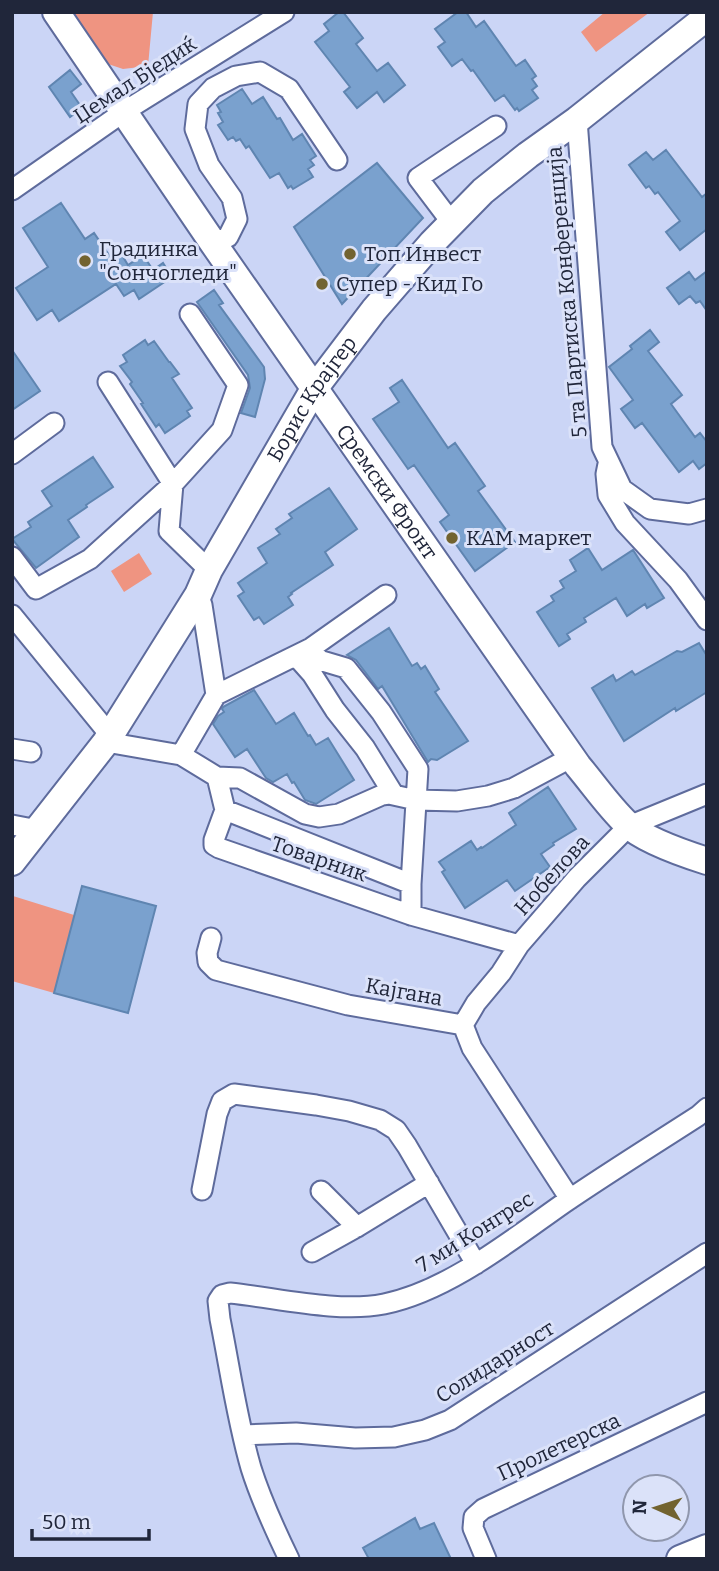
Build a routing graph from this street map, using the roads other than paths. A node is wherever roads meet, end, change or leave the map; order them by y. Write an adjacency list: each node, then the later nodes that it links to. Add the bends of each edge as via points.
1 (56, 12): 4 (street, Сремски Фронт)
2 (284, 12): 4 (street, Џемал Бједиќ)
3 (707, 17): 5 (street, Борис Крајгер)
4 (125, 111): 8 (street, Џемал Бједиќ); 10 (street, Сремски Фронт)
5 (577, 120): 9 (street, Борис Крајгер, via 483,191); 16 (street, 5 та Партиска Конференција, via 603,447)
6 (496, 126): 9 (street, via 418,178)
7 (337, 160): 10 (street, via 289,89 260,72 236,76 213,88 198,104 195,129 209,165 232,198 237,219 228,237)
8 (12, 190)
9 (452, 223): 13 (street, Борис Крајгер, via 374,310)
10 (214, 243): 13 (street, Сремски Фронт)
11 (190, 314): 17 (street, via 238,385 222,430)
12 (108, 382): 17 (street)
13 (314, 388): 20 (street, Борис Крајгер); 29 (street, Сремски Фронт)
14 (54, 423): 15 (street)
15 (12, 454)
16 (608, 460): 18 (street, 5 та Партиска Конференција, via 622,489 650,509 689,514); 24 (street, via 608,495 625,523 678,580)
17 (173, 484): 19 (street, via 90,559 36,589); 20 (street, via 169,531)
18 (707, 509)
19 (12, 557)
20 (209, 570): 21 (street, Борис Крајгер)
21 (198, 595): 26 (street); 27 (street, Борис Крајгер)
22 (386, 595): 25 (street)
23 (12, 615): 27 (street)
24 (707, 620)
25 (303, 652): 26 (street); 32 (street, via 312,674); 33 (street, via 346,668 381,712 418,769)
26 (216, 695): 28 (street, via 191,737)
27 (108, 738): 28 (street); 36 (street, Борис Крајгер)
28 (187, 758): 30 (street)
29 (572, 758): 33 (street, via 488,796); 35 (street, Сремски Фронт)
30 (217, 777): 32 (street, via 240,778 305,814 319,817); 34 (street)
31 (707, 794): 35 (street, Нобелова)
32 (394, 795): 33 (street)
33 (416, 800): 39 (street)
34 (225, 810): 39 (street); 40 (street, Товарник, via 214,840 219,848)
35 (629, 826): 37 (street, Сремски Фронт); 42 (street, Нобелова)
36 (25, 828): 38 (street, Борис Крајгер)
37 (707, 861)
38 (12, 862)
39 (411, 884): 40 (street)
40 (411, 915): 42 (street, Товарник)
41 (212, 938): 43 (street, Кајгана, via 206,953 216,970 348,1006)
42 (519, 945): 43 (street, Нобелова)
43 (463, 1026): 48 (street, Кајгана, via 472,1048)
44 (707, 1108): 48 (street, 7 ми Конгрес)
45 (429, 1183): 46 (street, via 396,1130 380,1119 234,1094 222,1101 217,1114); 49 (street); 52 (street)
46 (202, 1190)
47 (321, 1191): 49 (street)
48 (570, 1199): 52 (street, 7 ми Конгрес)
49 (357, 1227): 50 (street)
50 (312, 1252)
51 (707, 1253): 54 (street, Солидарност, via 438,1425 394,1437)
52 (476, 1264): 54 (street, 7 ми Конгрес, via 416,1296 382,1304 348,1306 222,1295 218,1301 220,1320)
53 (707, 1402): 57 (street, Пролетерска, via 482,1509 474,1517 473,1528)
54 (243, 1435): 56 (street, 7 ми Конгрес, via 266,1510)
55 (707, 1550): 58 (street); 59 (street)
56 (289, 1559)
57 (486, 1559)
58 (680, 1559)
59 (704, 1559)

